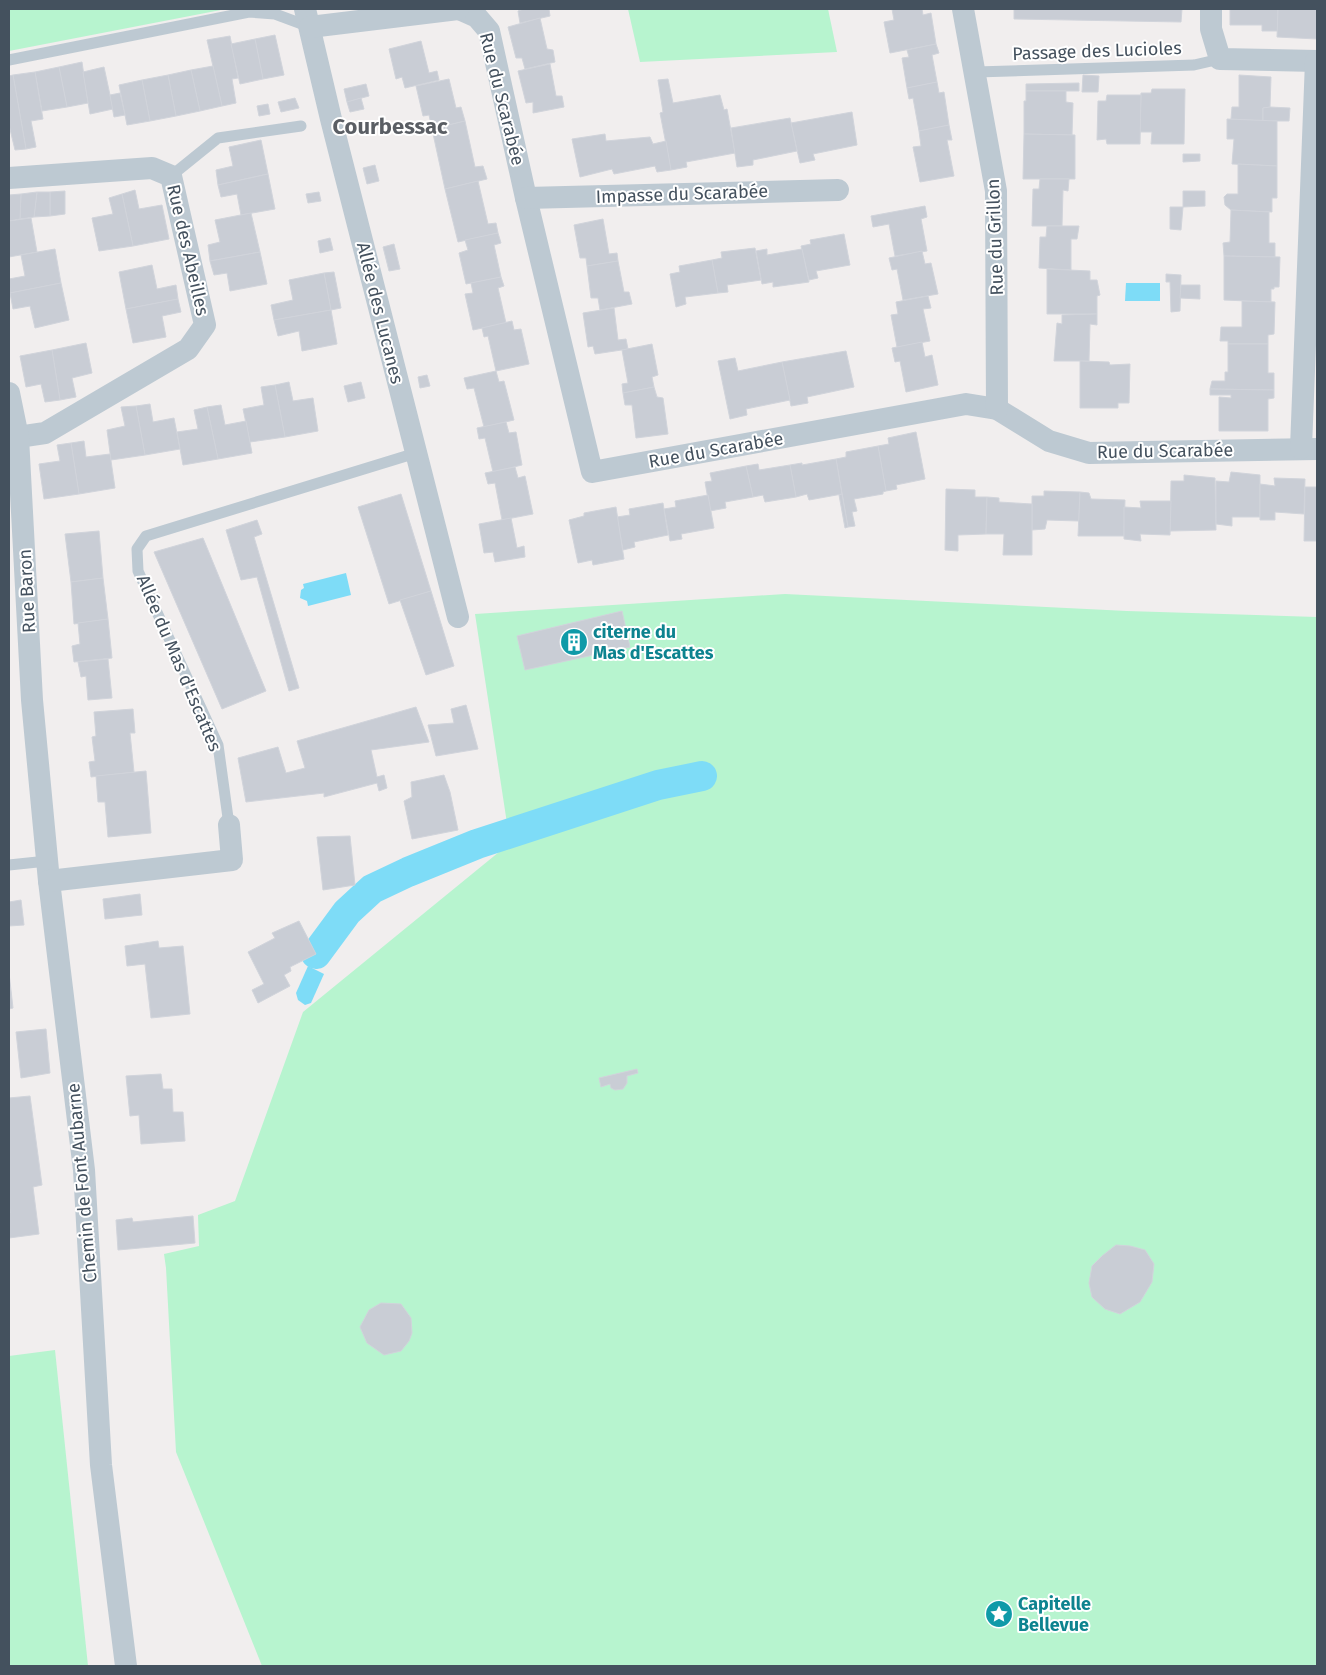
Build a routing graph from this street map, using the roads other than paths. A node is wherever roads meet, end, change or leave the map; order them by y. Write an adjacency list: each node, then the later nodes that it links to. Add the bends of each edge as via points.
1 (458, 9): 4 (street, Rue du Scarabée); 13 (street, Rue du Scarabée, via 477,17 489,31)
2 (963, 9): 8 (street, Rue du Grillon)
3 (1211, 9): 5 (street, via 1211,29)
4 (307, 18): 6 (lane, via 249,12); 18 (street, Allée des Lucanes)
5 (1220, 59): 7 (street); 8 (lane, Passage des Lucioles, via 1194,65)
6 (9, 60)
7 (1317, 61): 17 (street)
8 (976, 72): 15 (street, Rue du Grillon, via 996,191)
9 (301, 126): 10 (lane, via 218,138)
10 (170, 176): 11 (street, Rue des Abeilles, via 152,168); 16 (street, Rue des Abeilles, via 205,325 188,349 46,433)
11 (9, 178)
12 (838, 190): 13 (street, Impasse du Scarabée)
13 (526, 198): 15 (street, Rue du Scarabée, via 592,472 966,404)
14 (9, 393): 16 (street, Rue Baron)
15 (997, 408): 17 (street, Rue du Scarabée, via 1049,441 1089,453)
16 (18, 437): 19 (street, Rue Baron)
17 (1309, 448)
18 (416, 453): 20 (street, Allée des Lucanes); 22 (lane, Allée du Mas d'Escattes, via 146,536 137,548 138,571 218,745)
19 (18, 608): 21 (street, Rue Baron)
20 (458, 616)
21 (32, 700): 24 (street, Chemin de Font Aubarne)
22 (229, 825): 24 (street, Allée du Mas d'Escattes, via 232,860)
23 (9, 865): 24 (lane)
24 (48, 871): 25 (street, Chemin de Font Aubarne, via 84,1170 101,1465)
25 (126, 1666)

